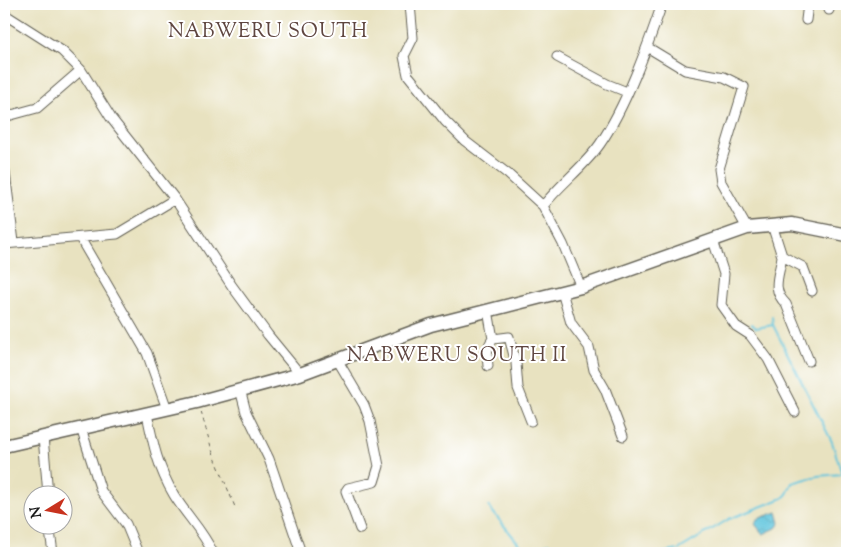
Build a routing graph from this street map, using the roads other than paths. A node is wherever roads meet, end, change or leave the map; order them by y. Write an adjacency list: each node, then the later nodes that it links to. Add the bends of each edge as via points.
1 (410, 4): 13 (street, via 413,38 404,56 408,76 445,121)
2 (662, 4): 6 (street)
3 (808, 4): 5 (street)
4 (4, 14): 8 (street, via 62,51)
5 (806, 20)
6 (647, 47): 9 (street); 15 (street, via 685,70 724,78 744,87 718,169 721,182)
7 (557, 57): 9 (street)
8 (81, 70): 10 (street, via 37,108); 12 (street, via 111,118)
9 (627, 92): 13 (street, via 600,144)
10 (4, 118)
11 (4, 165): 19 (street)
12 (175, 199): 17 (street, via 118,234); 30 (street, via 232,286)
13 (543, 206): 22 (street)
14 (772, 225): 15 (street); 16 (street, via 792,224); 21 (street)
15 (747, 228): 18 (street)
16 (847, 235)
17 (80, 238): 19 (street); 32 (street, via 147,353)
18 (713, 240): 22 (street); 33 (street, via 724,274 721,305 768,359)
19 (14, 242): 20 (street)
20 (4, 244)
21 (782, 256): 23 (street, via 803,267); 28 (street, via 776,278 777,289)
22 (581, 286): 24 (street)
23 (812, 291)
24 (562, 292): 25 (street); 37 (street, via 571,323 589,347 594,370)
25 (488, 310): 26 (street); 27 (street, via 431,326)
26 (493, 340): 29 (street, via 486,353); 35 (street, via 508,337 516,363 518,388)
27 (338, 361): 30 (street); 41 (street, via 364,405 378,466 374,482 346,491)
28 (809, 361)
29 (488, 366)
30 (300, 374): 31 (street)
31 (240, 389): 32 (street); 46 (street)
32 (168, 409): 34 (street)
33 (795, 412)
34 (147, 414): 36 (street); 45 (street, via 154,451 168,483)
35 (531, 421)
36 (81, 428): 38 (street); 44 (street, via 101,491 126,524)
37 (623, 436)
38 (43, 437): 39 (street); 40 (street)
39 (4, 446)
40 (47, 484)
41 (360, 529)
42 (50, 534): 43 (street)
43 (53, 553)
44 (138, 553)
45 (213, 553)
46 (301, 553)

